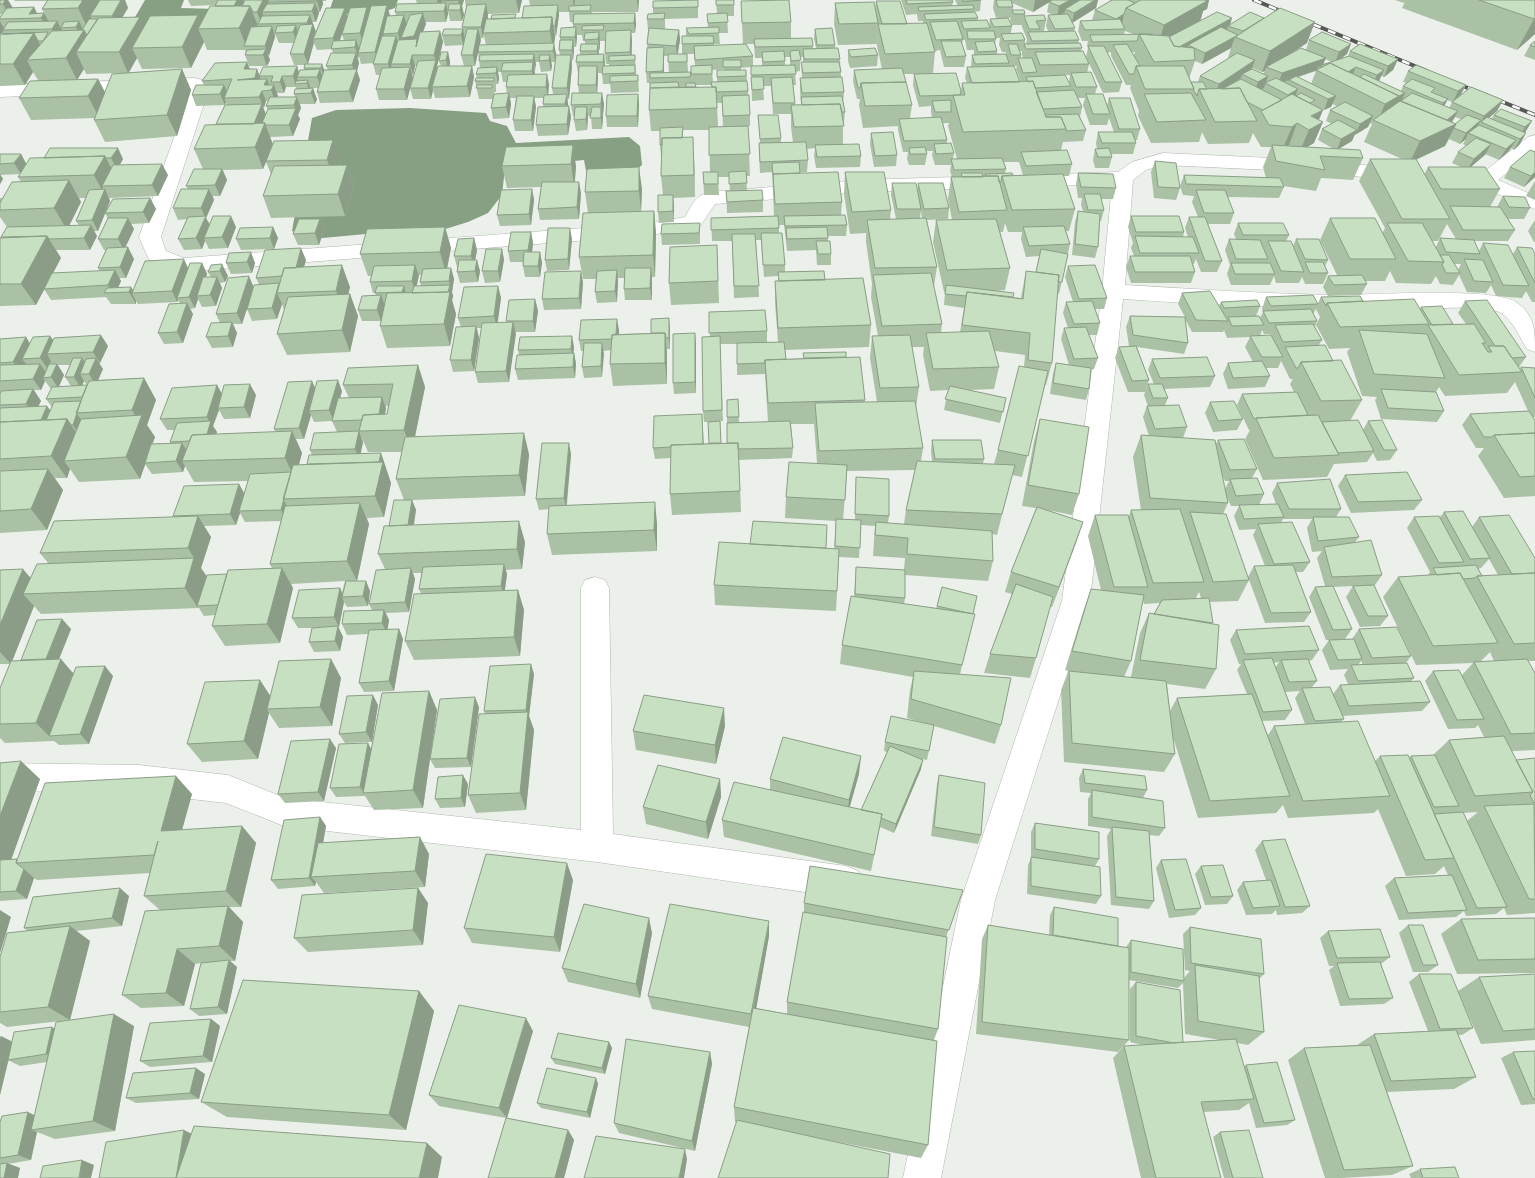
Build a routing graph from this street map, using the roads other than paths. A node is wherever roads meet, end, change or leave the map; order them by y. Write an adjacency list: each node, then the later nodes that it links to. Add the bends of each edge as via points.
1 (0, 91): 3 (street, via 201,85 150,237 157,256 182,265 651,229 693,222 709,198 861,186)
2 (1535, 141): 4 (street)
3 (1123, 178): 4 (street, via 1139,166 1163,159 1314,166); 6 (street)
4 (1484, 181): 5 (street)
5 (1535, 202)
6 (1114, 291): 7 (street, via 1339,302 1475,301 1507,306 1519,317); 12 (street, via 1076,601 964,898)
7 (1535, 344)
8 (595, 588): 10 (street)
9 (0, 777): 10 (street, via 139,779 228,788 284,812)
10 (598, 847): 11 (street)
11 (871, 885)
12 (922, 1178)

